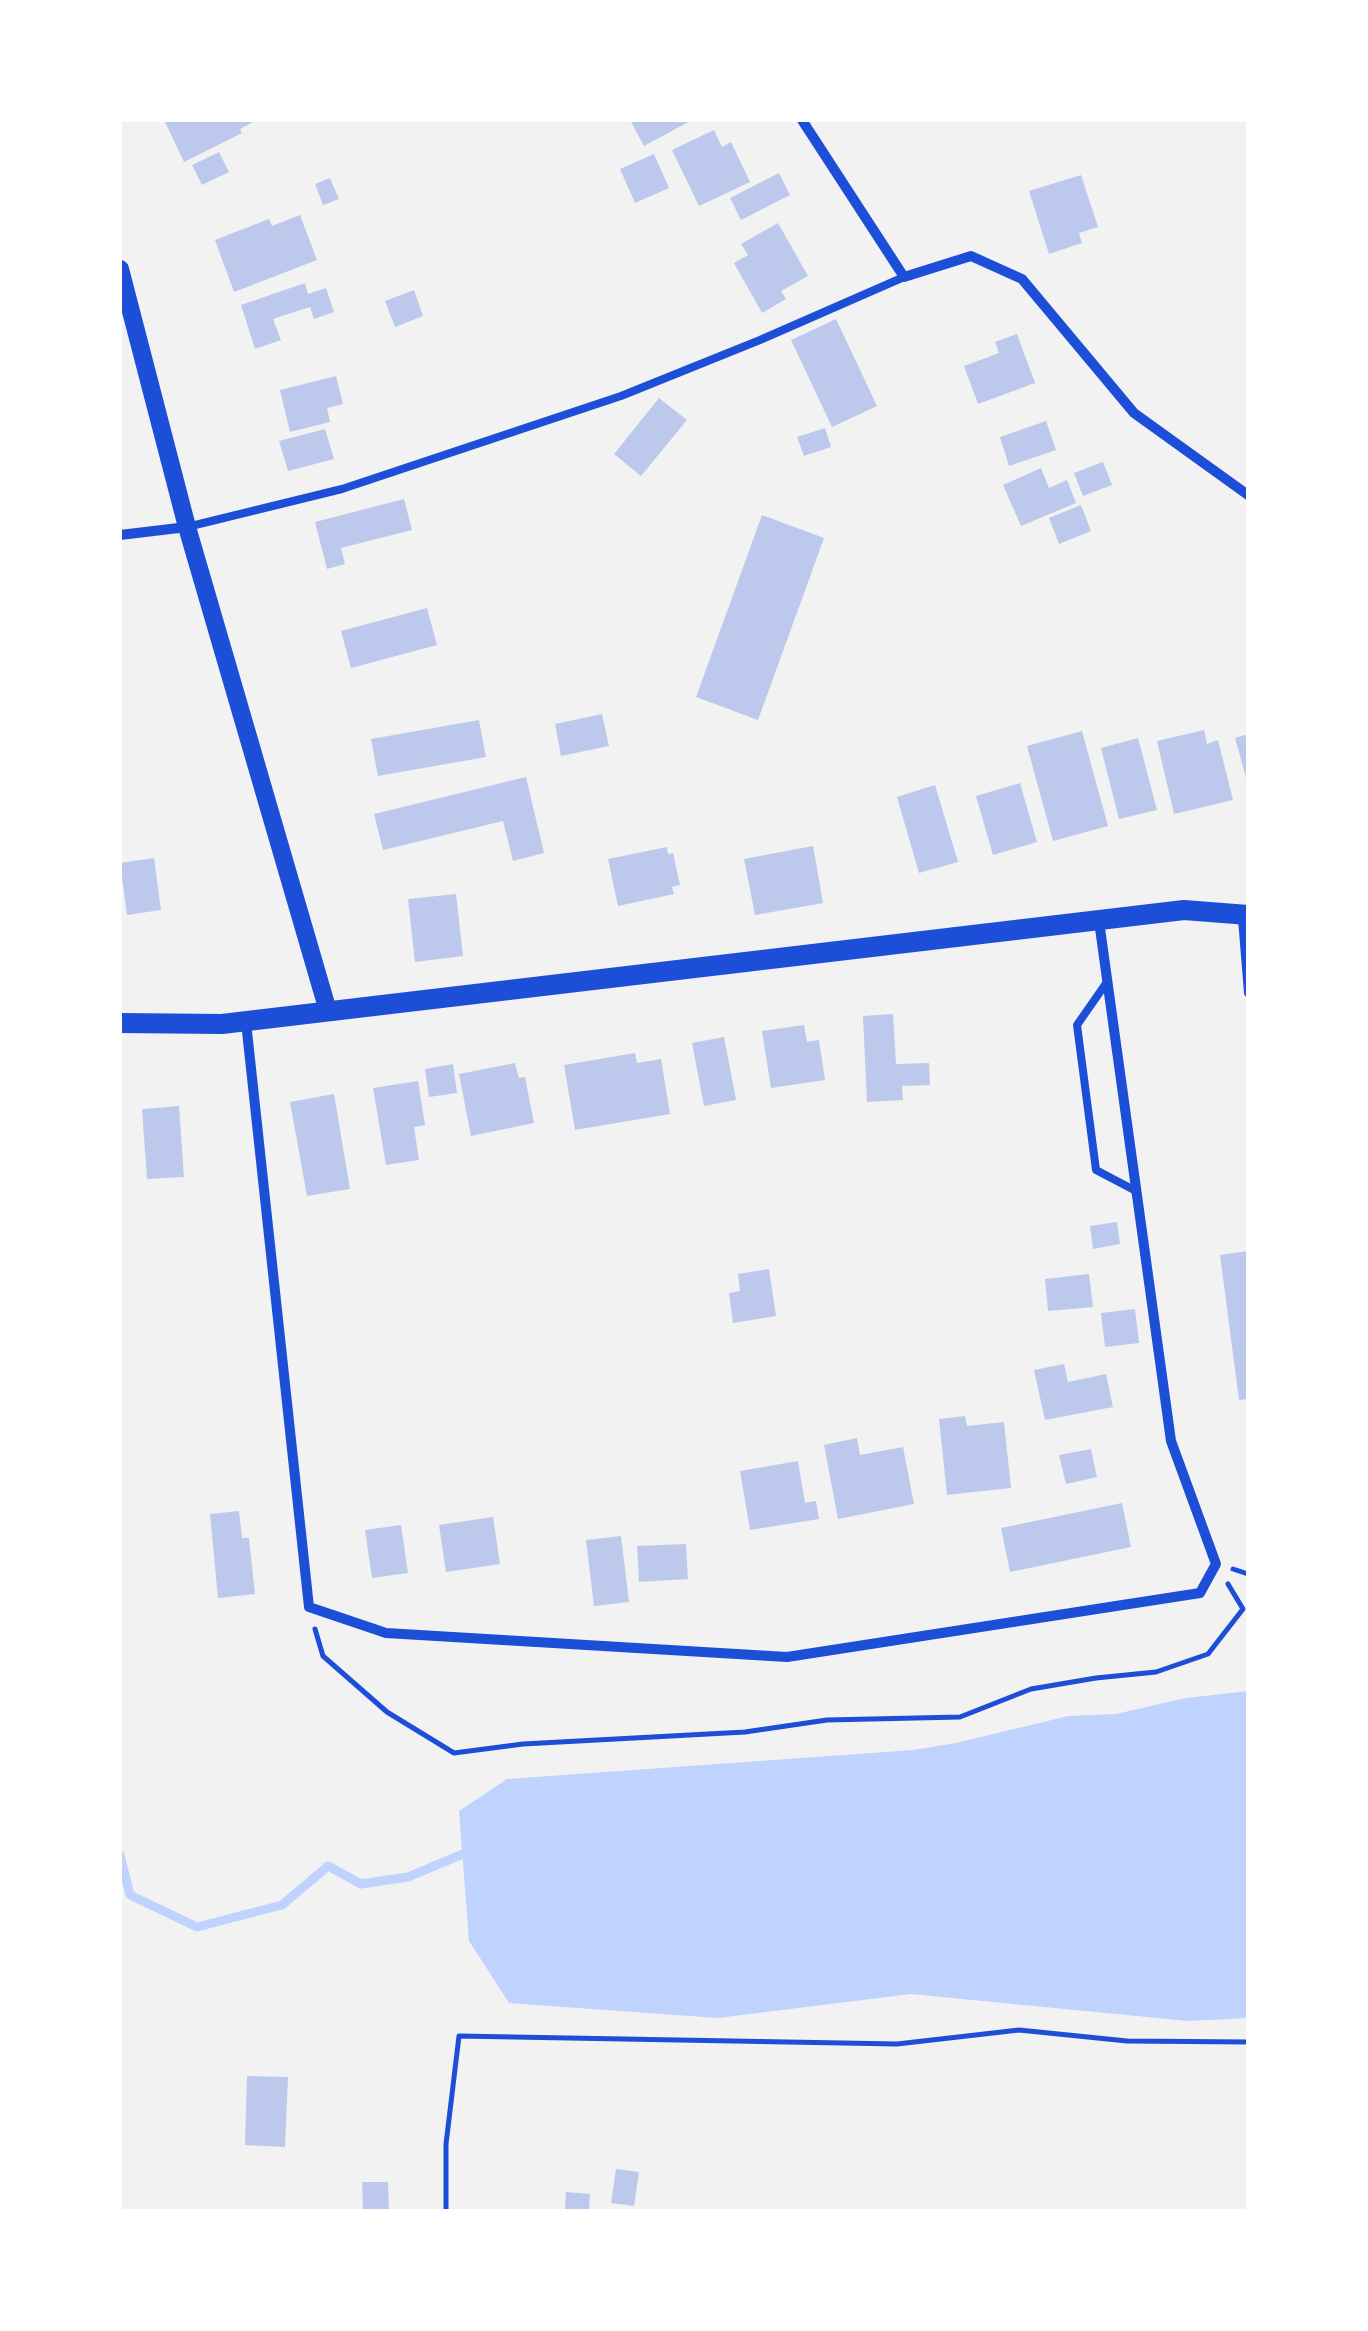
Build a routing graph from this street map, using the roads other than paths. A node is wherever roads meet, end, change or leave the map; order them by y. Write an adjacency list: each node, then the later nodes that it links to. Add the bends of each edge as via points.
1 (802, 120): 3 (street)
2 (120, 269): 5 (street)
3 (904, 278): 4 (street, via 971,256 1022,280 1134,413); 5 (lane, via 621,396 342,489)
4 (1248, 495)
5 (187, 528): 6 (street); 11 (street)
6 (120, 535)
7 (1245, 915): 8 (main road, via 1184,910); 10 (lane)
8 (1099, 920): 9 (street); 11 (main road)
9 (1108, 982): 14 (street); 14 (lane, via 1077,1026 1096,1170)
10 (1248, 994)
11 (328, 1011): 12 (main road)
12 (246, 1021): 13 (main road); 14 (street, via 309,1606 386,1633 787,1657 1200,1593 1216,1564 1171,1441)
13 (120, 1023)
14 (1136, 1190)

